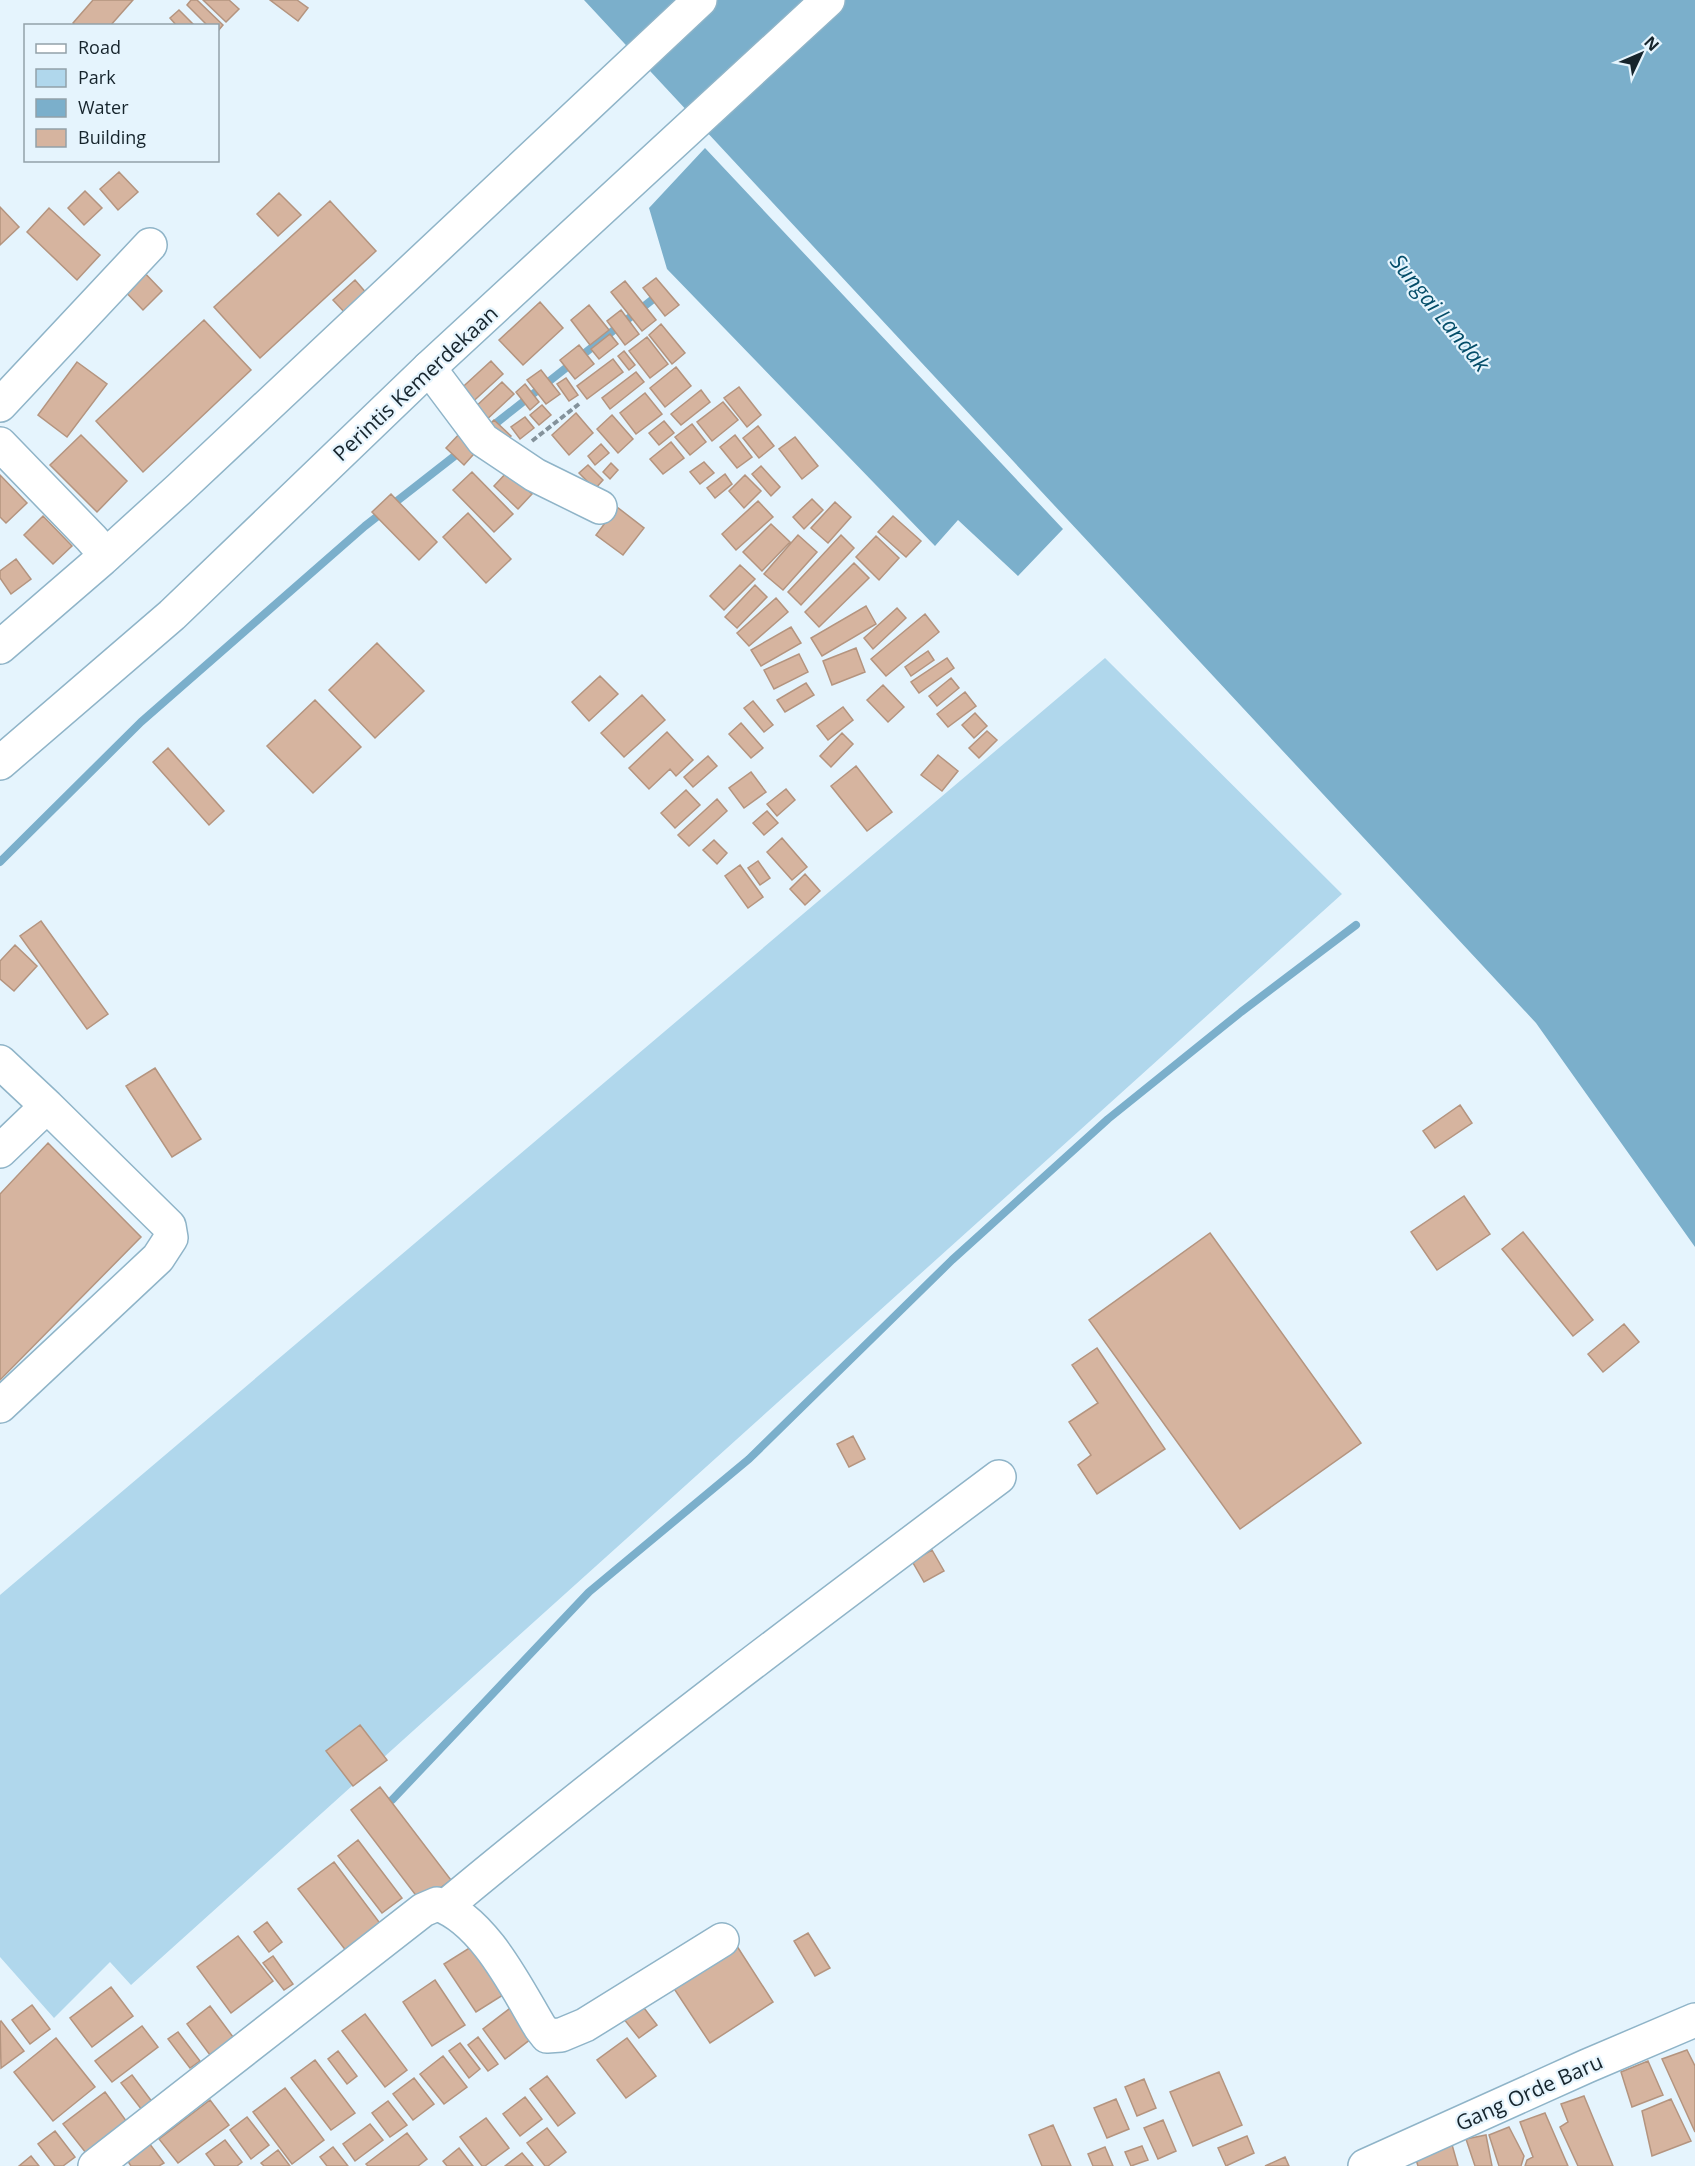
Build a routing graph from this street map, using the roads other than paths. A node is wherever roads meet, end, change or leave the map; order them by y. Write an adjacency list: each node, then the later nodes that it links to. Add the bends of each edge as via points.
1 (700, 0): 8 (main road)
2 (828, 0): 4 (main road, Perintis Kemerdekaan)
3 (150, 245): 5 (main road)
4 (429, 368): 7 (main road, via 483,440 535,475); 10 (main road, Perintis Kemerdekaan, via 172,615)
5 (0, 405)
6 (0, 444): 8 (main road)
7 (600, 507)
8 (106, 555): 9 (main road)
9 (0, 646)
10 (0, 763)
11 (0, 1062): 12 (main road)
12 (47, 1106): 13 (main road); 14 (main road, via 169,1226 171,1238 158,1258)
13 (0, 1151)
14 (0, 1406)
15 (999, 1477): 16 (main road, via 706,1698)
16 (445, 1907): 17 (main road, via 470,1924 502,1964 547,2036 585,2025); 19 (main road, via 437,1904 423,1910)
17 (722, 1940)
18 (1695, 2020): 20 (main road, Gang Orde Baru)
19 (95, 2166)
20 (1365, 2166)

